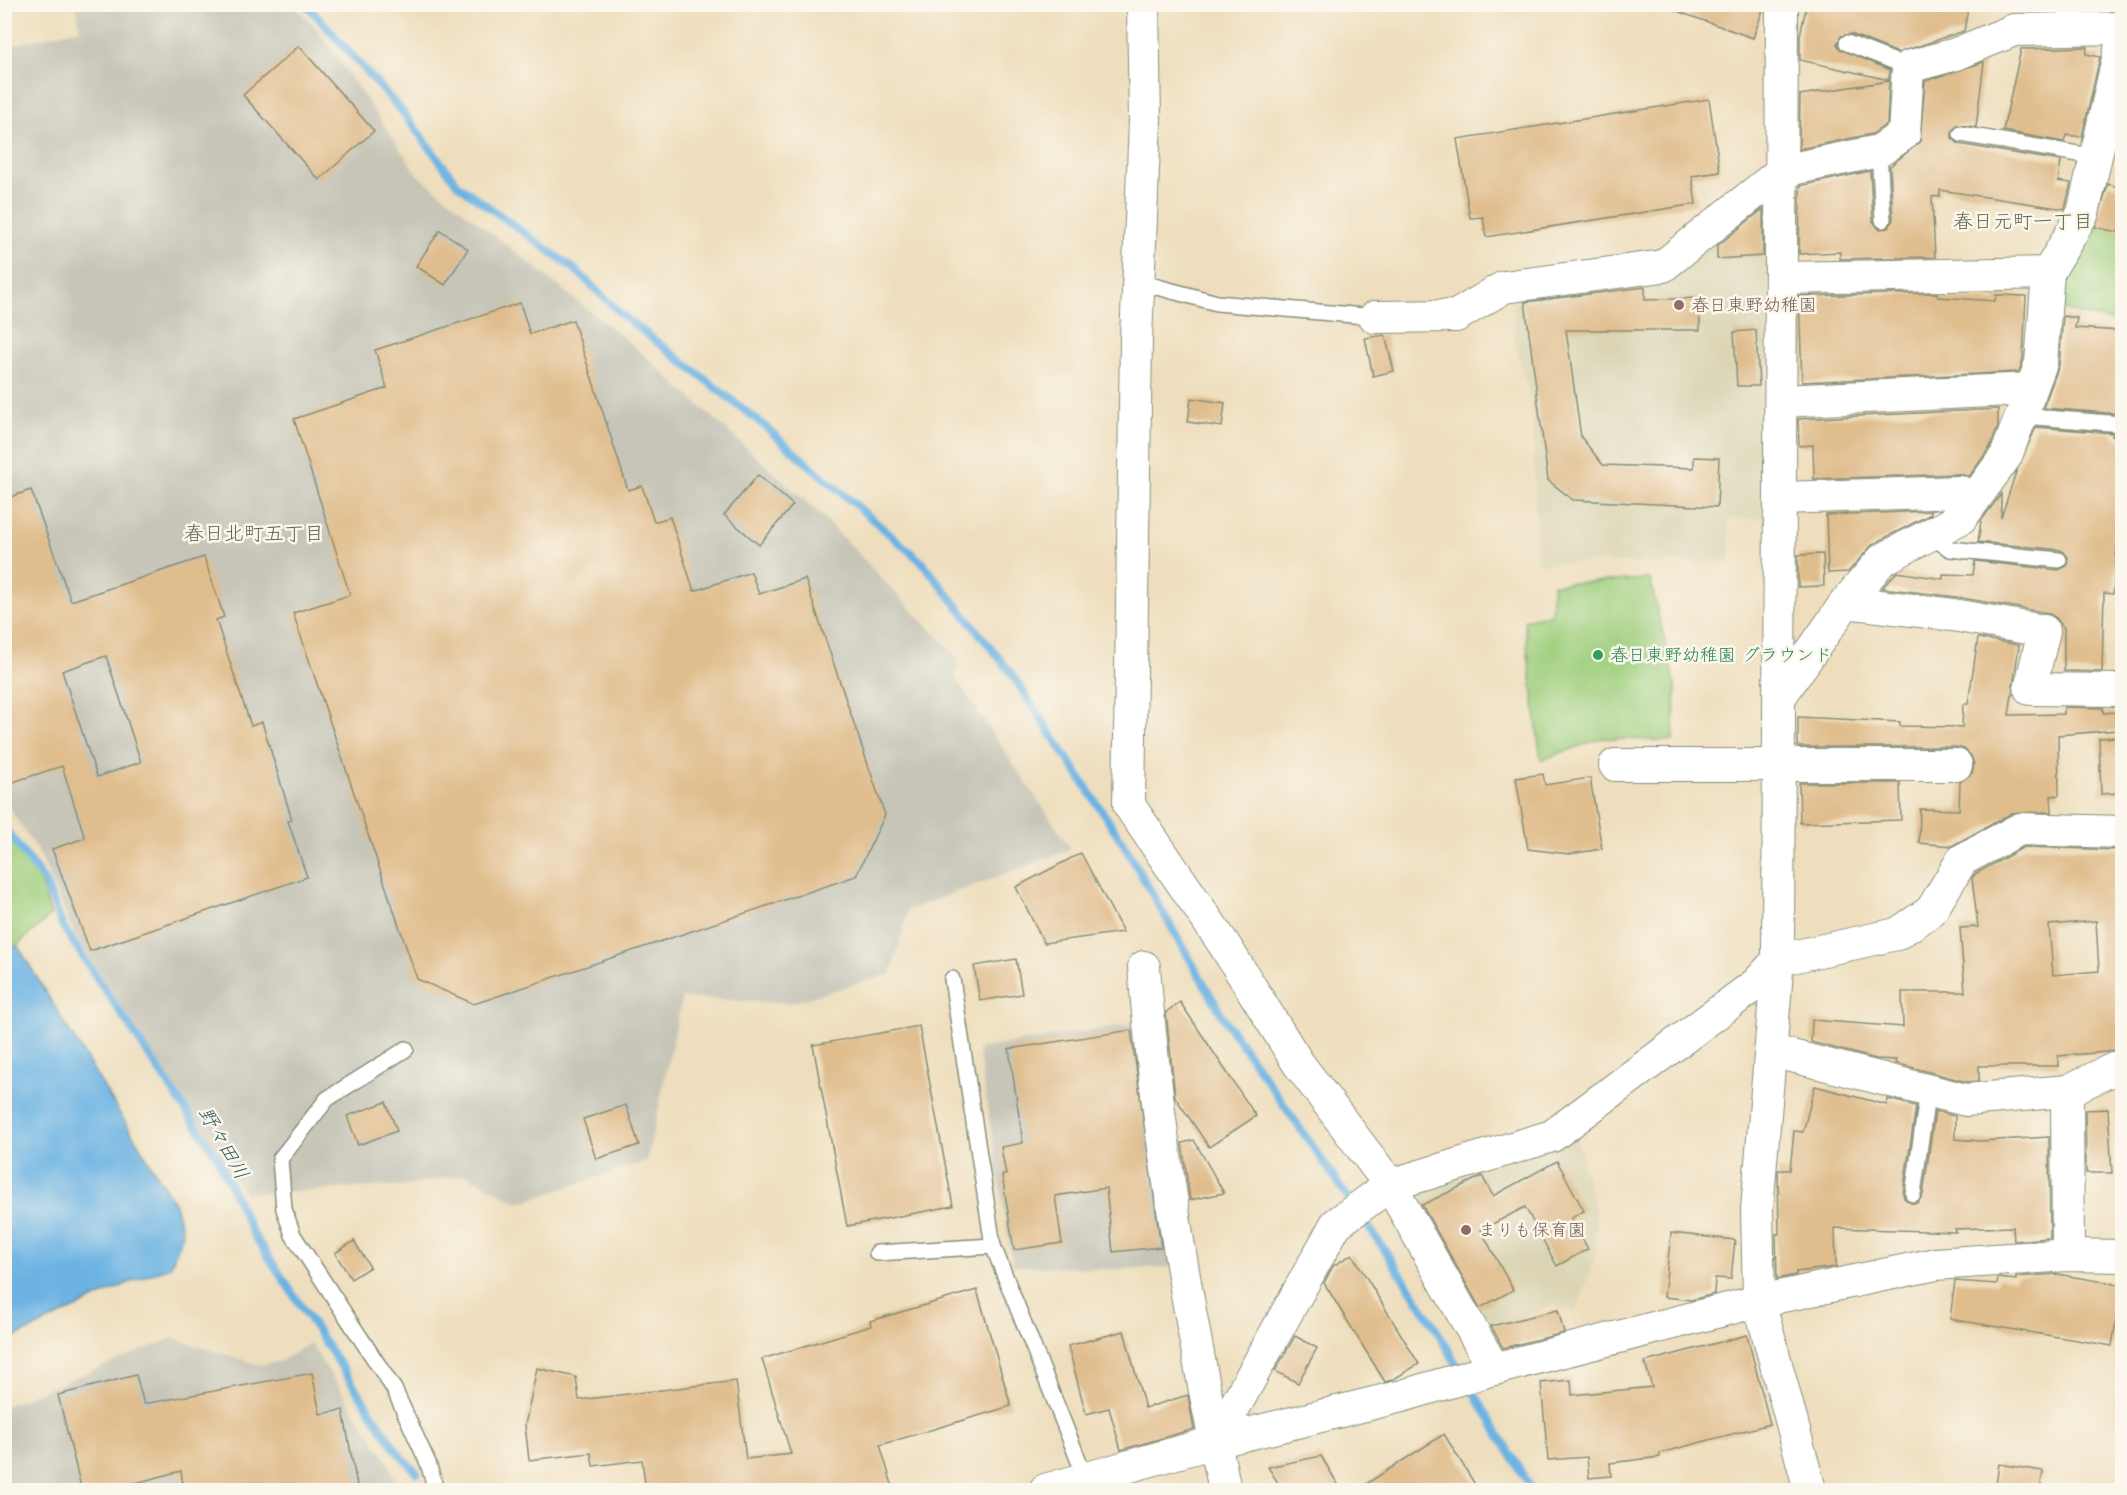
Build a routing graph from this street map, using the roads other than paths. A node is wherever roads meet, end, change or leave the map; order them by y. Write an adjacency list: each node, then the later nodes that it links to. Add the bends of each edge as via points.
1 (1143, 4): 14 (street, via 1145,120)
2 (1782, 4): 10 (street)
3 (2122, 28): 6 (street, via 2014,30 1956,54)
4 (2122, 41): 9 (street)
5 (1847, 43): 6 (lane)
6 (1908, 67): 8 (street, via 1904,134)
7 (1961, 134): 9 (lane)
8 (1879, 151): 10 (street); 11 (lane)
9 (2096, 157): 12 (street, via 2083,213)
10 (1782, 171): 13 (street); 15 (street, via 1663,266 1504,287 1456,316)
11 (1883, 220)
12 (2048, 273): 13 (street); 17 (street, via 2041,363)
13 (1782, 278): 16 (street)
14 (1139, 282): 15 (lane, via 1216,303); 38 (street, via 1129,805)
15 (1375, 317)
16 (1781, 401): 17 (street); 19 (street)
17 (2026, 402): 18 (lane); 20 (street, via 2006,456)
18 (2122, 424)
19 (1781, 498): 20 (street, via 1961,492); 25 (street)
20 (1973, 501): 21 (street, via 1961,518)
21 (1929, 535): 22 (lane, via 1950,549); 23 (street, via 1882,560)
22 (2059, 561)
23 (1846, 602): 24 (street, via 1953,615 2044,632 2030,689); 25 (street)
24 (2122, 690)
25 (1781, 695): 27 (street)
26 (1616, 765): 27 (street)
27 (1780, 765): 28 (street); 30 (street)
28 (1956, 765)
29 (2122, 832): 30 (street, via 2020,829 1962,860 1931,911 1896,934)
30 (1778, 960): 34 (street); 38 (street, via 1756,984 1552,1136)
31 (1144, 967): 46 (street, via 1152,1072 1182,1272)
32 (952, 979): 40 (lane)
33 (406, 1049): 48 (lane, via 327,1099 280,1158 284,1209 293,1235 394,1389 428,1463)
34 (1772, 1051): 36 (street); 44 (street, via 1757,1209)
35 (2122, 1065): 37 (street)
36 (1928, 1090): 37 (street, via 1966,1100); 39 (lane)
37 (2067, 1091): 42 (street)
38 (1384, 1189): 45 (street); 46 (street, via 1336,1224)
39 (1913, 1194)
40 (993, 1246): 41 (lane); 47 (lane)
41 (877, 1253)
42 (2068, 1255): 43 (street); 44 (street, via 1936,1264)
43 (2122, 1256)
44 (1759, 1301): 45 (street); 51 (street)
45 (1488, 1371): 46 (street)
46 (1215, 1442): 47 (street); 50 (street)
47 (1086, 1479): 49 (street)
48 (436, 1491)
49 (1045, 1491)
50 (1225, 1491)
51 (1810, 1491)

